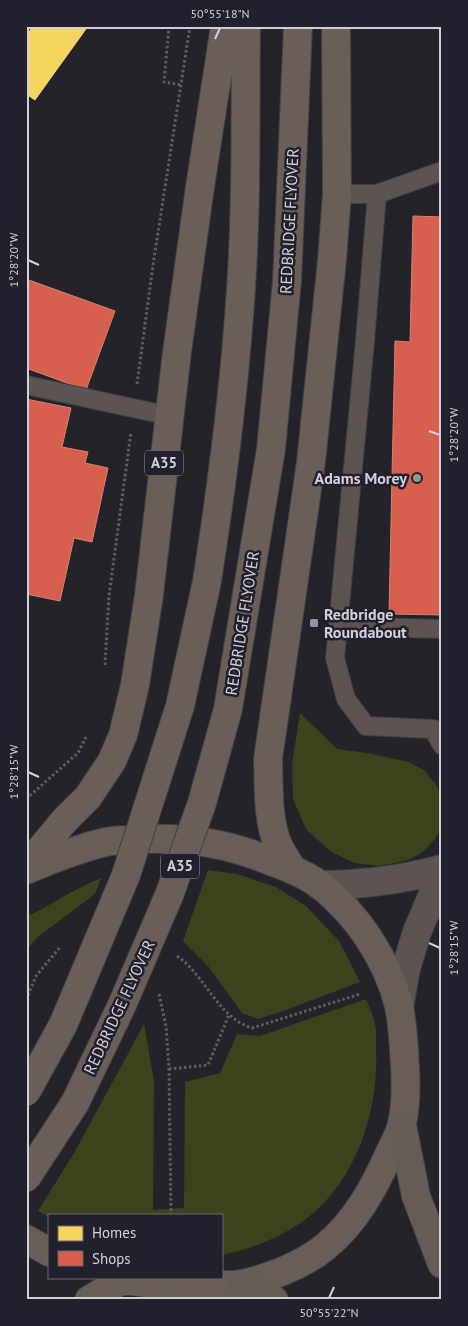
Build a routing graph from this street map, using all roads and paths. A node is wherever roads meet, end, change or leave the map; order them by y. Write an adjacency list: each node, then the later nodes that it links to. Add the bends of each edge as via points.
1 (170, 26): 7 (path, via 164,82)
2 (190, 26): 7 (path)
3 (225, 26): 13 (main road, A35)
4 (246, 26): 32 (main road, bridge, via 241,286 229,434 207,581 180,706 126,874 63,1025)
5 (298, 26): 34 (main road, REDBRIDGE FLYOVER / A35, bridge, via 287,281 271,449 228,709 202,803 170,893 122,1006 74,1102)
6 (336, 26): 9 (main road)
7 (182, 85): 12 (path)
8 (442, 171): 10 (lane)
9 (337, 194): 10 (lane); 22 (main road, via 311,462 268,759 273,830)
10 (377, 194): 14 (lane)
11 (26, 385): 12 (lane)
12 (134, 407): 13 (lane); 16 (path, via 109,596)
13 (170, 416): 21 (main road, A35, via 149,596 135,685 123,735 112,762 88,797 64,821)
14 (338, 626): 15 (lane); 17 (lane, via 335,658 346,699 366,726)
15 (442, 629)
16 (105, 671)
17 (438, 729): 19 (lane)
18 (87, 736): 20 (path, via 78,753)
19 (442, 745)
20 (26, 799)
21 (26, 869): 22 (highway, via 108,841 146,838 178,838 222,844)
22 (292, 869): 25 (highway)
23 (442, 869): 25 (street, via 383,882)
24 (442, 873): 29 (street, via 414,941)
25 (319, 885): 29 (highway, via 358,922 388,974)
26 (172, 953): 30 (path)
27 (158, 991): 31 (path, via 166,1026)
28 (360, 994): 30 (path, via 252,1028)
29 (399, 1007): 33 (highway, via 406,1081)
30 (229, 1015): 31 (path, via 208,1065)
31 (169, 1069): 35 (path)
32 (26, 1092)
33 (402, 1125): 38 (highway, via 416,1196); 41 (highway, via 371,1192 344,1229 324,1248 298,1264)
34 (26, 1178)
35 (171, 1214)
36 (26, 1239): 37 (highway)
37 (48, 1251)
38 (442, 1264)
39 (117, 1278): 41 (highway, via 151,1284); 42 (highway)
40 (173, 1278): 43 (path, bridge)
41 (241, 1284): 44 (highway)
42 (88, 1300)
43 (174, 1300)
44 (274, 1300)

